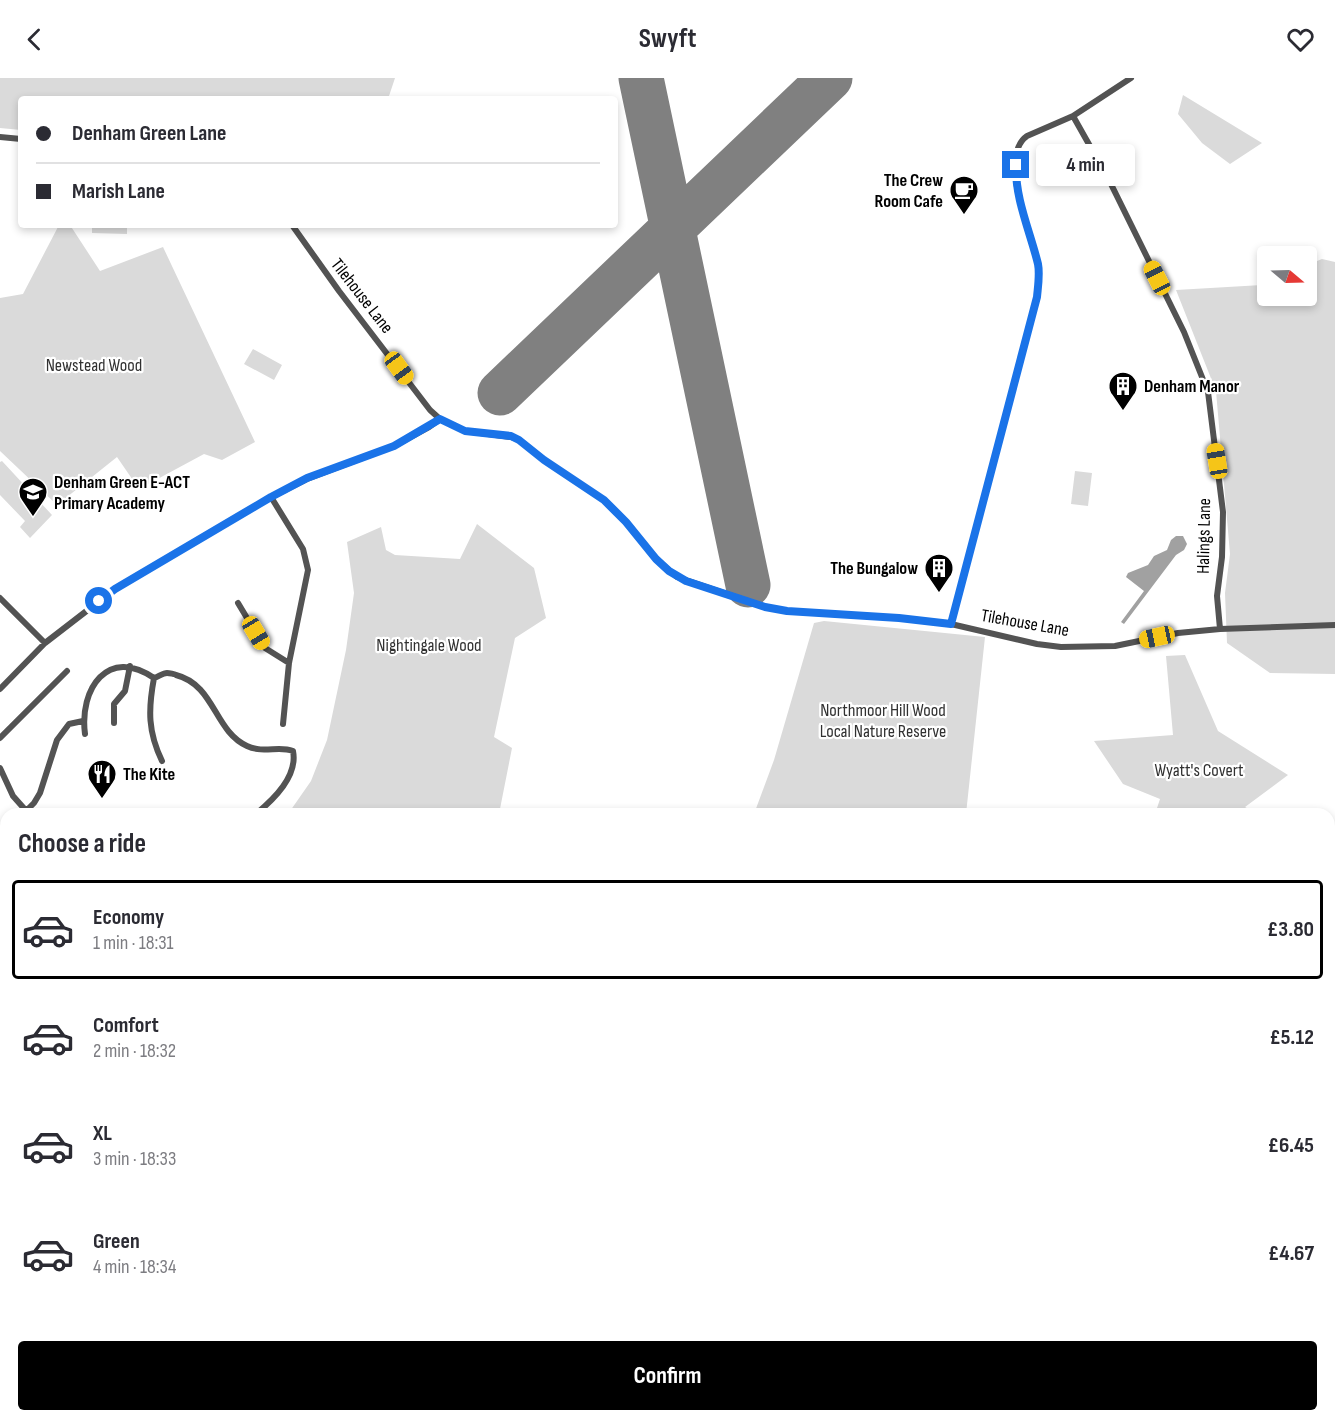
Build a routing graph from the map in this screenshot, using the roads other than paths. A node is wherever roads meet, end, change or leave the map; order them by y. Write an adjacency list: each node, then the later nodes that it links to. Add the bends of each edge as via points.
1 (1131, 78): 2 (street)
2 (1073, 116): 10 (street, via 1023,139 1017,153 1016,178 1038,264 1037,297); 12 (street, Halings Lane, via 1184,332 1208,392 1223,512 1217,596)
3 (0, 137): 4 (street)
4 (18, 139)
5 (294, 228): 6 (street, Tilehouse Lane)
6 (440, 419): 7 (street, via 394,446 307,478); 10 (street, Tilehouse Lane, via 465,431 519,440 604,500 656,559 686,581 787,611)
7 (271, 497): 13 (street, via 115,589); 14 (street, via 303,549 308,570)
8 (0, 598): 13 (street)
9 (238, 603): 14 (street, via 265,648)
10 (951, 624): 12 (street, Tilehouse Lane, via 1061,647 1115,646)
11 (1335, 625): 12 (street, Tilehouse Lane)
12 (1220, 629)
13 (45, 642): 18 (street)
14 (289, 663): 21 (street)
15 (130, 666): 17 (street); 19 (street, via 103,675 91,688); 20 (street, via 125,691 114,704)
16 (67, 671): 23 (street)
17 (154, 678): 24 (street, via 151,734); 28 (street, via 168,672 188,678 204,692 234,736 247,746 267,751 285,747 293,751 295,761 290,776)
18 (0, 689)
19 (83, 721): 22 (street); 27 (street, via 69,724 57,740 40,793)
20 (114, 723)
21 (283, 724)
22 (85, 734)
23 (0, 738)
24 (162, 761)
25 (0, 768): 26 (street)
26 (22, 808)
27 (30, 808)
28 (263, 808)

